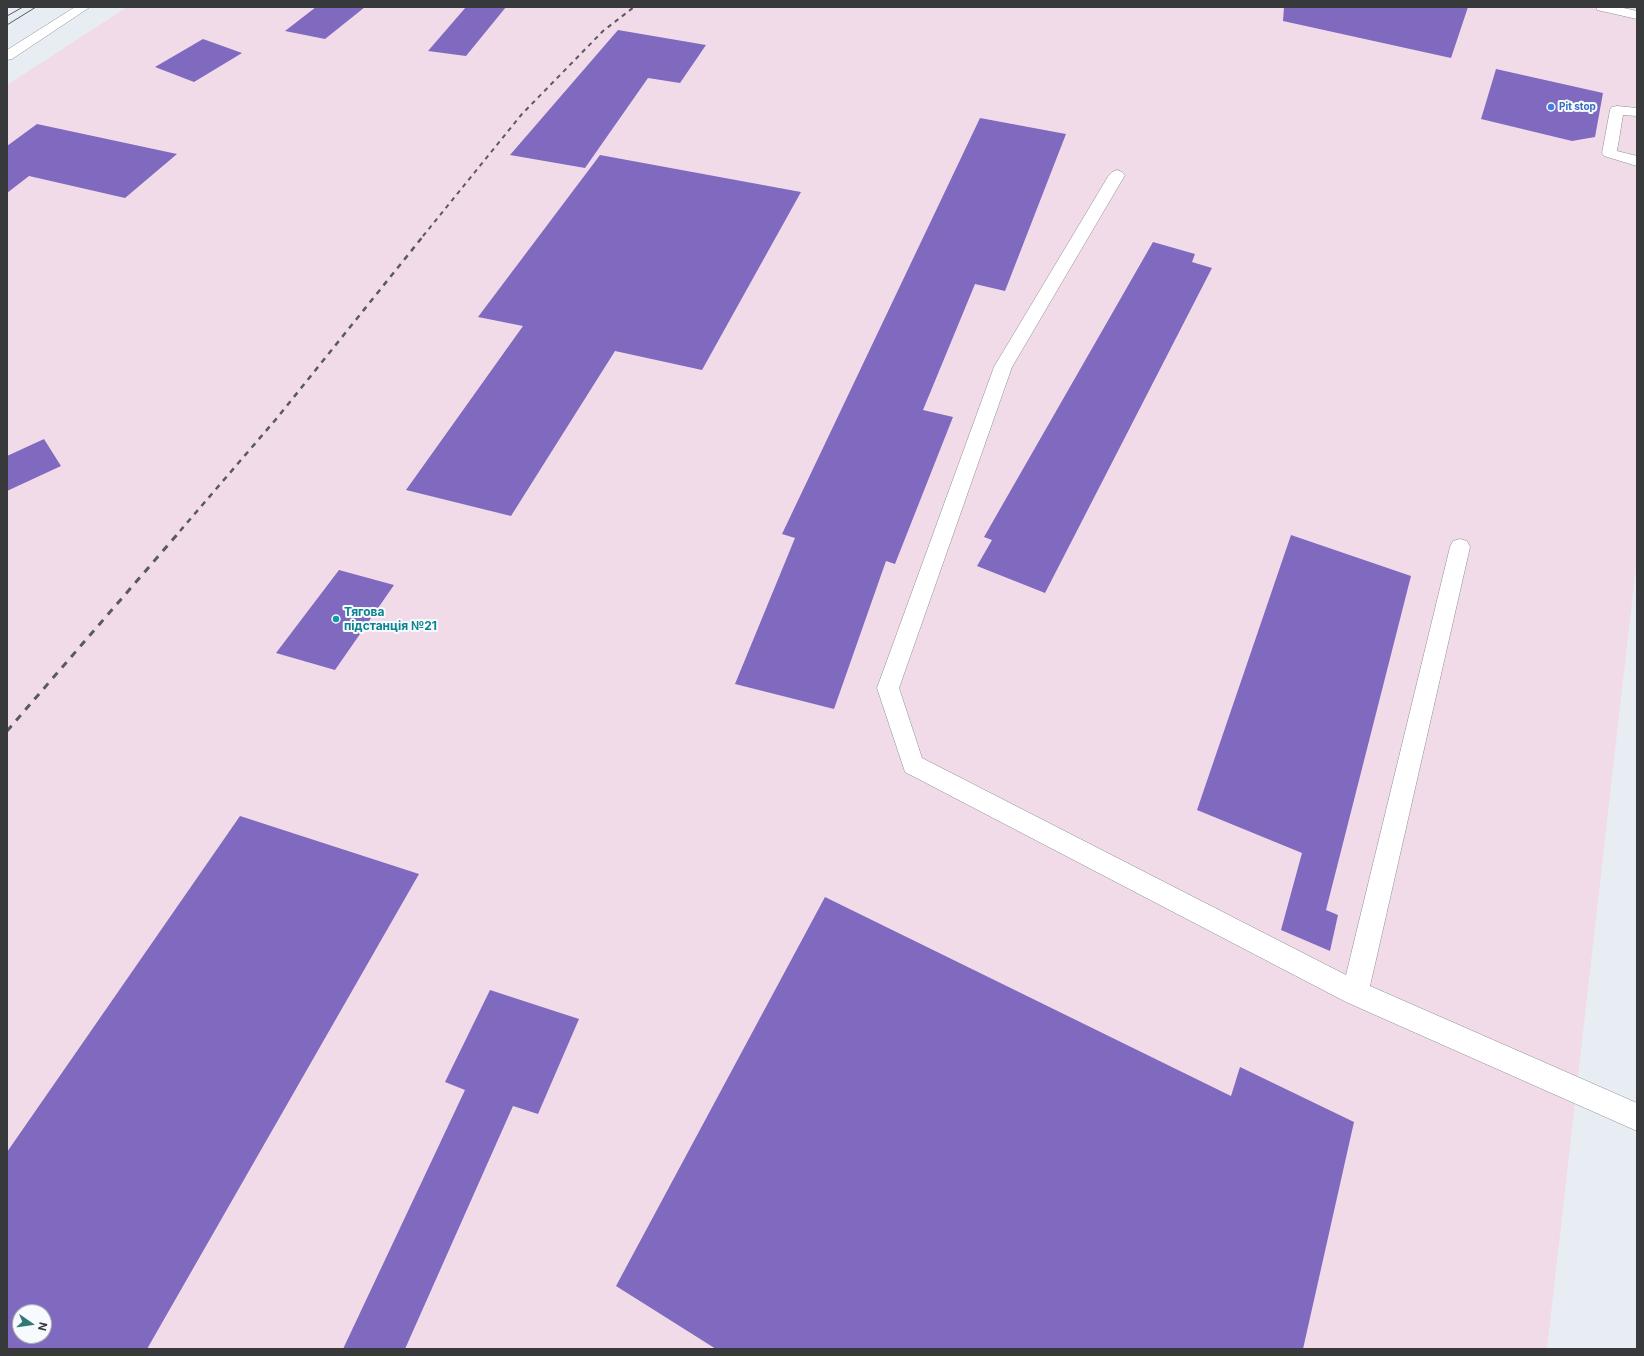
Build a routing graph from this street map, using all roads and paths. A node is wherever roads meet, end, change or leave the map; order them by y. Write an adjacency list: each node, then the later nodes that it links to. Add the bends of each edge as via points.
1 (84, 7): 4 (street)
2 (1602, 7): 3 (street)
3 (1637, 15)
4 (7, 56)
5 (1637, 112): 6 (street, via 1617,110 1609,153)
6 (1637, 161)
7 (1117, 175): 9 (street, via 1003,367 888,688 913,765)
8 (1460, 547): 9 (street)
9 (1355, 994): 10 (street)
10 (1637, 1118)

